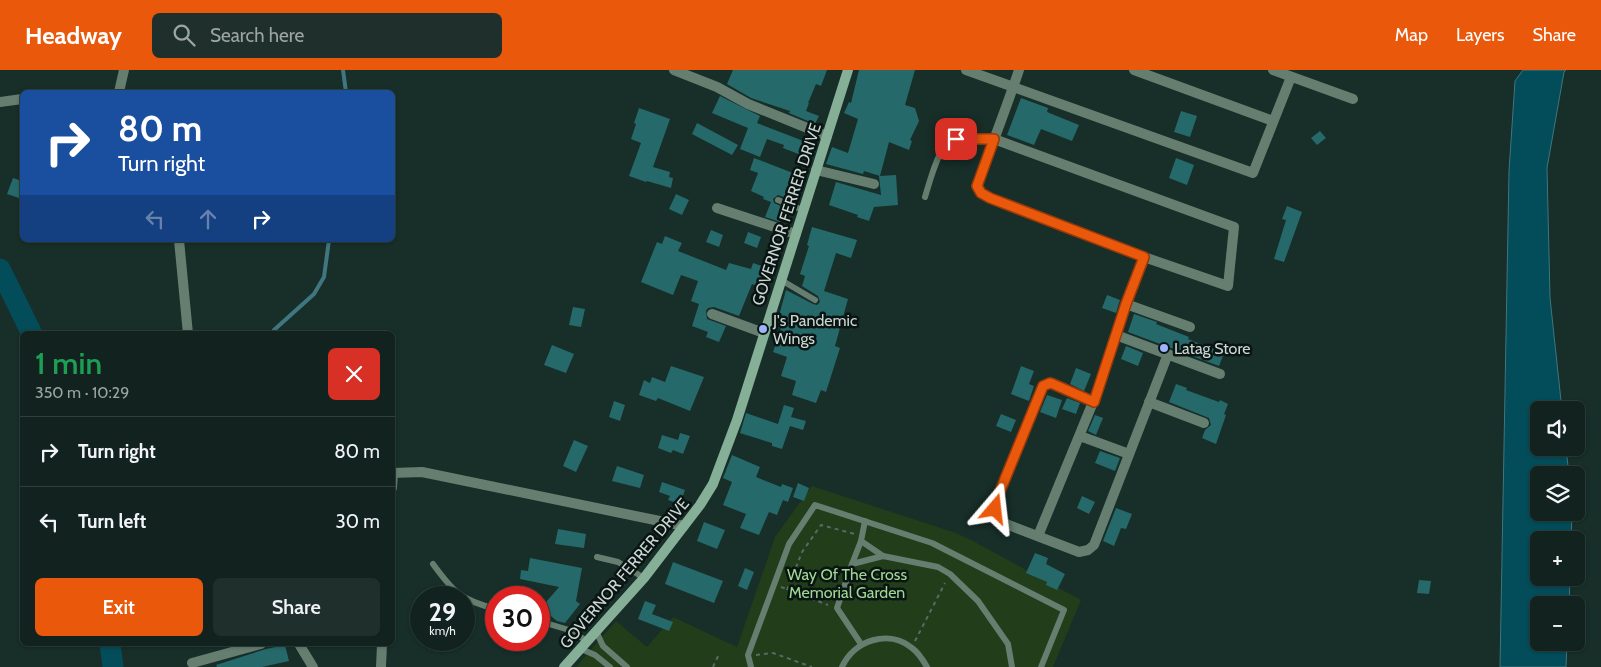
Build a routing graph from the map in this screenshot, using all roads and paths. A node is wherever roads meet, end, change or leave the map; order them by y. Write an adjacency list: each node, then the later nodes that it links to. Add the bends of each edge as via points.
1 (124, 70): 10 (street)
2 (674, 70): 15 (street)
3 (848, 70): 15 (main road, GOVERNOR FERRER DRIVE)
4 (966, 70): 9 (street)
5 (1019, 70): 9 (street)
6 (1134, 70): 14 (street)
7 (1273, 70): 8 (street)
8 (1291, 77): 12 (street); 14 (street)
9 (1014, 86): 14 (street, via 1253,173); 16 (street)
10 (119, 90)
11 (20, 99): 13 (street)
12 (1353, 99)
13 (0, 102)
14 (1273, 121)
15 (827, 136): 17 (main road, GOVERNOR FERRER DRIVE)
16 (994, 139): 19 (lane, via 956,139 945,144); 25 (street, via 977,186 981,193); 25 (street, via 1234,227 1228,286)
17 (816, 170): 18 (street); 22 (main road, GOVERNOR FERRER DRIVE)
18 (874, 184)
19 (925, 196)
20 (778, 200): 22 (lane)
21 (717, 208): 23 (street)
22 (803, 210): 23 (main road, GOVERNOR FERRER DRIVE)
23 (796, 234): 26 (main road, GOVERNOR FERRER DRIVE)
24 (179, 242): 31 (street)
25 (1144, 257): 28 (street)
26 (781, 280): 27 (lane); 32 (main road, GOVERNOR FERRER DRIVE)
27 (815, 300)
28 (1126, 304): 30 (street); 33 (street)
29 (712, 314): 32 (street)
30 (1190, 327)
31 (188, 331)
32 (764, 332): 43 (main road, GOVERNOR FERRER DRIVE, via 713,484)
33 (1116, 334): 34 (street); 36 (street)
34 (1168, 354): 35 (street); 37 (street)
35 (1220, 374)
36 (1094, 402): 39 (street); 44 (street, via 1050,383 1041,389 995,509 1006,524)
37 (1149, 402): 38 (street); 40 (street)
38 (1204, 423)
39 (1080, 436): 40 (street); 44 (street)
40 (1129, 454): 44 (street, via 1094,545 1079,552)
41 (395, 473): 43 (street, via 422,472)
42 (865, 521): 45 (lane); 52 (lane, via 815,505 789,544); 78 (lane, via 932,543 1064,610)
43 (684, 526): 51 (main road, GOVERNOR FERRER DRIVE)
44 (1038, 536)
45 (861, 538): 46 (lane); 49 (lane); 53 (path, via 822,525 802,552)
46 (883, 556): 49 (lane); 50 (lane, via 938,567)
47 (597, 557): 51 (lane, via 618,562)
48 (433, 564): 54 (lane, via 458,594)
49 (852, 564): 55 (lane)
50 (950, 574): 63 (path); 77 (lane, via 978,600 1008,644)
51 (644, 578): 57 (main road, GOVERNOR FERRER DRIVE)
52 (774, 585): 53 (path); 65 (lane)
53 (788, 590): 55 (path)
54 (485, 606)
55 (837, 608): 58 (lane)
56 (550, 624): 59 (lane, via 569,630)
57 (596, 631): 59 (main road, GOVERNOR FERRER DRIVE); 71 (lane, via 603,646)
58 (861, 644): 63 (lane, via 886,638); 75 (lane, via 850,653)
59 (584, 645): 69 (main road, GOVERNOR FERRER DRIVE); 70 (lane)
60 (254, 646): 66 (street)
61 (300, 646): 67 (street)
62 (382, 646): 68 (street)
63 (912, 647): 76 (lane)
64 (719, 654): 72 (path)
65 (748, 655): 73 (lane); 74 (path, via 773,653)
66 (192, 663)
67 (313, 667)
68 (381, 667)
69 (564, 667)
70 (610, 667)
71 (627, 667)
72 (713, 667)
73 (751, 667)
74 (812, 667)
75 (842, 667)
76 (927, 667)
77 (1012, 667)
78 (1041, 667)

